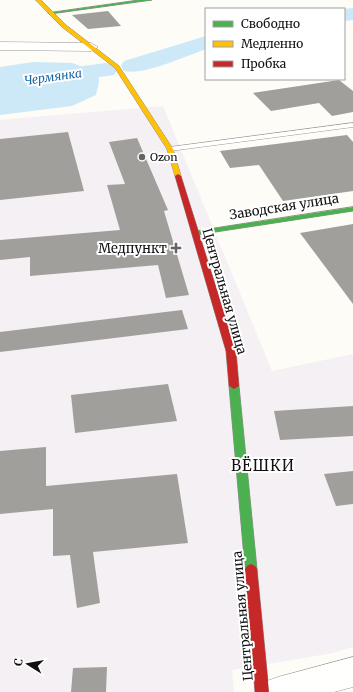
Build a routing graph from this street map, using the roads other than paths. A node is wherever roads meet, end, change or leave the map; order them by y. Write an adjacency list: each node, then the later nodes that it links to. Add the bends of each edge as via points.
1 (38, 0): 3 (street, Центральная улица)
2 (150, 0): 3 (street)
3 (50, 13): 5 (street, Центральная улица)
4 (0, 46): 5 (street)
5 (91, 47): 7 (street, Центральная улица, via 117,67)
6 (353, 125): 7 (lane)
7 (170, 149): 9 (street, Центральная улица)
8 (353, 209): 9 (street, Заводская улица)
9 (196, 233): 11 (street, Центральная улица, via 231,351)
10 (353, 672): 12 (street)
11 (262, 692)
12 (278, 692)

